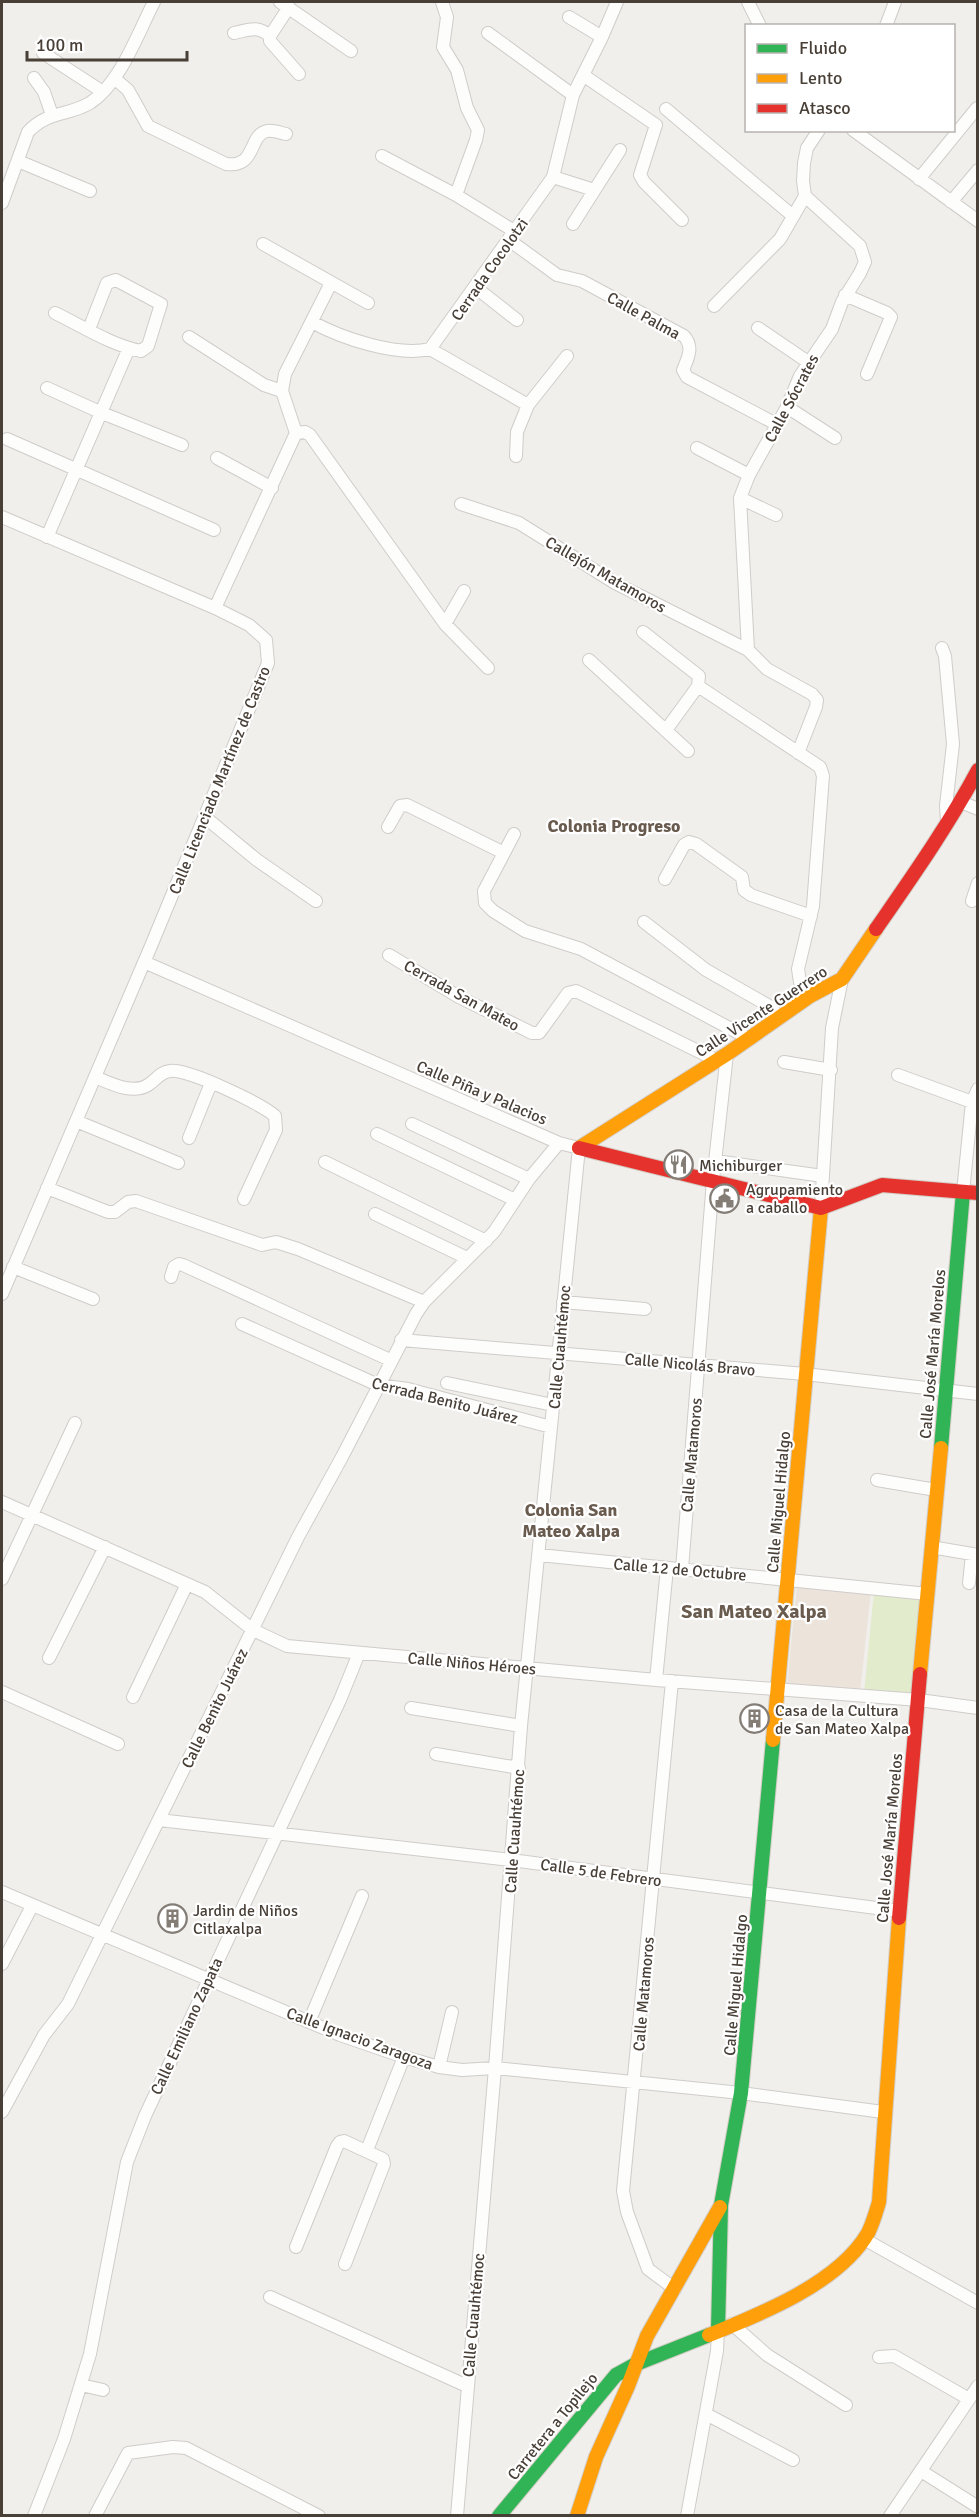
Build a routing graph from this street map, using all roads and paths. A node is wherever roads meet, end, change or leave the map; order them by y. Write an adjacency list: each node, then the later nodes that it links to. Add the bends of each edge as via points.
1 (154, 2): 19 (street)
2 (442, 2): 37 (street, via 447,17 443,47 458,70 467,108 478,130)
3 (617, 2): 13 (street, Cerrada Cocolotzi)
4 (748, 2): 8 (street)
5 (895, 2): 9 (street)
6 (284, 4): 12 (street); 14 (street)
7 (569, 17): 13 (street)
8 (759, 24)
9 (887, 24)
10 (234, 33): 12 (street, via 256,28)
11 (488, 33): 21 (street)
12 (270, 36): 16 (street, via 270,41)
13 (602, 37): 17 (street, Cerrada Cocolotzi)
14 (351, 51)
15 (43, 53): 20 (street)
16 (299, 74)
17 (583, 75): 21 (street, Cerrada Cocolotzi); 42 (street, via 653,122 656,129 640,175)
18 (34, 78): 24 (street)
19 (114, 78): 20 (street); 27 (street, via 128,90 148,126 226,164 243,162 261,134 268,130)
20 (103, 92): 24 (street, via 82,107)
21 (573, 95): 32 (street, Cerrada Cocolotzi)
22 (977, 108): 33 (street)
23 (666, 109): 41 (street)
24 (52, 115): 30 (street, via 28,132)
25 (818, 132): 38 (street, via 807,148 804,163)
26 (856, 132): 33 (street)
27 (286, 134)
28 (620, 150): 36 (street)
29 (382, 156): 37 (street, Calle Palma)
30 (18, 161): 34 (street); 35 (street)
31 (978, 170): 39 (street)
32 (553, 177): 36 (street); 45 (street, Cerrada Cocolotzi)
33 (919, 179): 39 (street)
34 (4, 188): 40 (street)
35 (90, 190)
36 (594, 190): 44 (street)
37 (456, 195): 45 (street, Calle Palma)
38 (805, 196): 41 (street); 49 (street, Calle Sócrates, via 860,246 865,262)
39 (951, 202): 43 (street)
40 (2, 203)
41 (793, 216): 51 (street, via 765,256)
42 (682, 220)
43 (978, 221)
44 (573, 224)
45 (511, 235): 48 (street, Cerrada Cocolotzi); 68 (street, Calle Palma, via 557,275 582,281 684,336 690,350 683,370 687,377)
46 (263, 244): 47 (street)
47 (331, 283): 50 (street); 54 (street)
48 (475, 287): 53 (street); 59 (street, Cerrada Cocolotzi)
49 (845, 295): 61 (street, Calle Sócrates, via 832,329); 62 (street, via 891,317)
50 (368, 303)
51 (714, 306)
52 (55, 313): 56 (street)
53 (517, 320)
54 (312, 321): 59 (street, via 348,339 398,349); 64 (street, via 285,374)
55 (758, 328): 61 (street)
56 (89, 329): 58 (street); 58 (street, via 107,283 111,280 127,285 161,304 146,349)
57 (189, 337): 64 (street, via 264,385)
58 (129, 348): 67 (street)
59 (430, 349): 65 (street)
60 (567, 356): 65 (street)
61 (808, 362): 66 (street, Calle Sócrates)
62 (867, 374)
63 (46, 387): 67 (street)
64 (282, 391): 69 (street)
65 (528, 405): 74 (street, via 517,432)
66 (787, 407): 68 (street, Calle Sócrates); 70 (street)
67 (102, 413): 72 (street); 76 (street)
68 (778, 424): 77 (street, Calle Sócrates)
69 (296, 433): 78 (street); 86 (street, via 310,435)
70 (835, 438)
71 (7, 439): 76 (street)
72 (183, 445)
73 (697, 448): 77 (street)
74 (516, 456)
75 (217, 458): 78 (street)
76 (78, 470): 82 (street); 83 (street)
77 (744, 486): 80 (street); 89 (street)
78 (272, 488): 85 (street)
79 (461, 504): 89 (street, Callejón Matamoros, via 519,523 615,583)
80 (776, 515)
81 (2, 517): 83 (street, Calle Licenciado Martínez de Castro)
82 (214, 530)
83 (47, 537): 85 (street, Calle Licenciado Martínez de Castro)
84 (464, 591): 86 (street)
85 (215, 608): 99 (street, Calle Licenciado Martínez de Castro, via 259,632 268,648 268,663)
86 (445, 624): 91 (street)
87 (643, 632): 92 (street, via 699,676)
88 (942, 648): 100 (street, via 953,744)
89 (748, 650): 95 (street, Callejón Matamoros, via 768,669 817,700)
90 (589, 660): 93 (street)
91 (488, 668)
92 (698, 686): 93 (street); 95 (street)
93 (666, 730): 94 (street)
94 (688, 751)
95 (798, 753): 108 (street, via 820,767 823,776)
96 (978, 770): 97 (main road, Calle Vicente Guerrero)
97 (961, 802): 98 (street); 100 (main road, Calle Vicente Guerrero)
98 (978, 809)
99 (206, 818): 106 (street); 111 (street, Calle Licenciado Martínez de Castro)
100 (948, 822): 112 (main road, Calle Vicente Guerrero)
101 (388, 827): 103 (street, via 400,806 407,805)
102 (514, 834): 103 (street)
103 (504, 853): 115 (street, via 484,891 485,903 493,911 525,931 580,949)
104 (665, 879): 108 (street, via 684,845 696,844 742,877 744,890 751,895)
105 (978, 883): 107 (street)
106 (316, 901)
107 (972, 901)
108 (811, 916): 113 (street, via 798,969 800,982)
109 (644, 922): 114 (street, via 706,970 771,1006)
110 (389, 955): 116 (street, Cerrada San Mateo, via 459,997 532,1033 539,1033 568,993 576,991)
111 (144, 962): 120 (street, Calle Licenciado Martínez de Castro); 128 (street, Calle Piña y Palacios)
112 (842, 979): 113 (main road, Calle Vicente Guerrero); 118 (street, Calle Miguel Hidalgo, via 832,1029)
113 (810, 996): 114 (main road, Calle Vicente Guerrero)
114 (779, 1018): 115 (main road, Calle Vicente Guerrero)
115 (747, 1038): 116 (main road, Calle Vicente Guerrero)
116 (722, 1057): 129 (main road, Calle Vicente Guerrero); 130 (street, Calle Matamoros)
117 (784, 1062): 118 (street)
118 (831, 1070): 133 (street, Calle Miguel Hidalgo)
119 (898, 1075): 123 (street)
120 (95, 1077): 121 (street, via 131,1090 147,1086 162,1073 173,1070); 124 (street, Calle Licenciado Martínez de Castro)
121 (212, 1083): 127 (street); 139 (street, via 267,1108 275,1116 276,1130)
122 (978, 1089): 123 (street)
123 (972, 1102): 137 (street)
124 (76, 1121): 132 (street); 136 (street, Calle Licenciado Martínez de Castro)
125 (412, 1124): 134 (street)
126 (377, 1134): 140 (street)
127 (189, 1138)
128 (559, 1143): 129 (street, Calle Piña y Palacios); 134 (street, Calle Benito Juárez)
129 (579, 1148): 135 (main road, Calle Piña y Palacios); 150 (street, Calle Cuauhtémoc)
130 (716, 1161): 133 (street); 135 (street, Calle Matamoros)
131 (325, 1162): 143 (street)
132 (178, 1163)
133 (823, 1176): 141 (street, Calle Miguel Hidalgo)
134 (529, 1179): 140 (street, Calle Benito Juárez)
135 (714, 1180): 141 (main road, Calle Piña y Palacios); 156 (street, Calle Matamoros)
136 (47, 1188): 145 (street, Calle Licenciado Martínez de Castro); 149 (street, via 108,1212 136,1201 262,1245 276,1242)
137 (963, 1192): 138 (main road); 141 (main road, via 882,1185); 160 (main road, Calle José María Morelos)
138 (978, 1193)
139 (244, 1200)
140 (515, 1200): 143 (street, Calle Benito Juárez)
141 (821, 1208): 157 (main road, Calle Miguel Hidalgo)
142 (375, 1214): 144 (street)
143 (486, 1240): 144 (street, Calle Benito Juárez)
144 (467, 1258): 149 (street, Calle Benito Juárez)
145 (13, 1267): 147 (street, Calle Licenciado Martínez de Castro); 148 (street)
146 (171, 1277): 155 (street, via 174,1267 183,1265)
147 (2, 1294)
148 (93, 1299)
149 (424, 1302): 153 (street, Calle Benito Juárez)
150 (563, 1302): 151 (street); 154 (street, Calle Cuauhtémoc)
151 (645, 1309)
152 (242, 1324): 159 (street, Cerrada Benito Juárez)
153 (401, 1340): 154 (street, Calle Nicolás Bravo); 155 (street, Calle Benito Juárez)
154 (558, 1354): 156 (street, Calle Nicolás Bravo); 162 (street, Calle Cuauhtémoc)
155 (390, 1360): 159 (street, Calle Benito Juárez)
156 (698, 1365): 157 (street, Calle Nicolás Bravo); 174 (street, Calle Matamoros)
157 (805, 1374): 160 (street, Calle Nicolás Bravo); 176 (main road, Calle Miguel Hidalgo)
158 (447, 1383): 162 (street)
159 (378, 1385): 164 (street, Cerrada Benito Juárez, via 408,1389); 180 (street, Calle Benito Juárez)
160 (947, 1390): 161 (street, Calle Nicolás Bravo); 166 (main road, Calle José María Morelos)
161 (978, 1394)
162 (553, 1405): 164 (street, Calle Cuauhtémoc)
163 (75, 1423): 168 (street)
164 (551, 1427): 172 (street, Calle Cuauhtémoc)
165 (877, 1480): 166 (street)
166 (936, 1490): 170 (main road, Calle José María Morelos)
167 (2, 1502): 168 (street, Calle Niños Héroes)
168 (31, 1514): 169 (street, Calle Niños Héroes); 175 (street)
169 (105, 1547): 178 (street, Calle Niños Héroes); 182 (street)
170 (931, 1547): 171 (street); 179 (main road, Calle José María Morelos)
171 (975, 1555): 177 (street)
172 (539, 1556): 173 (street, Calle 12 de Octubre); 183 (street, Calle Cuauhtémoc)
173 (667, 1568): 174 (street, Calle 12 de Octubre); 184 (street)
174 (682, 1569): 176 (street, Calle 12 de Octubre)
175 (2, 1579)
176 (789, 1579): 179 (street, Calle 12 de Octubre); 186 (main road, Calle Miguel Hidalgo)
177 (969, 1583)
178 (187, 1584): 180 (street, Calle Niños Héroes, via 205,1592); 188 (street)
179 (928, 1594): 189 (main road, Calle José María Morelos)
180 (253, 1630): 181 (street, Calle Niños Héroes, via 287,1646); 196 (street, Calle Benito Juárez)
181 (359, 1653): 183 (street, Calle Niños Héroes); 197 (street, Calle Emiliano Zapata)
182 (50, 1658)
183 (528, 1668): 184 (street, Calle Niños Héroes); 192 (street, Calle Cuauhtémoc)
184 (656, 1680): 185 (street, Calle Niños Héroes)
185 (672, 1682): 186 (street, Calle Niños Héroes); 199 (street, Calle Matamoros)
186 (779, 1690): 189 (street, Calle Niños Héroes); 201 (main road, Calle Miguel Hidalgo)
187 (2, 1692): 193 (street)
188 (133, 1697)
189 (919, 1700): 191 (street, Calle Niños Héroes); 204 (main road, Calle José María Morelos)
190 (411, 1707): 192 (street)
191 (978, 1708)
192 (521, 1726): 195 (street, Calle Cuauhtémoc)
193 (118, 1744)
194 (436, 1754): 195 (street)
195 (519, 1768): 198 (street, Calle Cuauhtémoc)
196 (159, 1820): 197 (street, Calle 5 de Febrero); 205 (street, Calle Benito Juárez)
197 (277, 1834): 198 (street, Calle 5 de Febrero); 207 (street, Calle Emiliano Zapata)
198 (512, 1860): 199 (street, Calle 5 de Febrero); 212 (street, Calle Cuauhtémoc)
199 (654, 1880): 201 (street, Calle 5 de Febrero); 213 (street, Calle Matamoros)
200 (2, 1892): 203 (street, Calle Ignacio Zaragoza)
201 (760, 1892): 204 (street, Calle 5 de Febrero); 214 (main road, Calle Miguel Hidalgo)
202 (363, 1896): 209 (street)
203 (32, 1906): 205 (street, Calle Ignacio Zaragoza); 206 (street)
204 (899, 1911): 216 (main road, Calle José María Morelos)
205 (102, 1936): 207 (street, Calle Ignacio Zaragoza); 215 (street, Calle Benito Juárez, via 68,2004 44,2035)
206 (2, 1964)
207 (207, 1980): 209 (street, Calle Ignacio Zaragoza); 229 (street, Calle Emiliano Zapata, via 127,2162)
208 (452, 2012): 211 (street)
209 (309, 2022): 210 (street, Calle Ignacio Zaragoza)
210 (404, 2057): 211 (street, Calle Ignacio Zaragoza); 217 (street)
211 (439, 2067): 212 (street, Calle Ignacio Zaragoza)
212 (495, 2068): 213 (street, Calle Ignacio Zaragoza); 230 (street, Calle Cuauhtémoc)
213 (635, 2082): 214 (street, Calle Ignacio Zaragoza); 222 (street, Calle Matamoros, via 624,2202 648,2269)
214 (741, 2093): 216 (street, Calle Ignacio Zaragoza); 218 (main road, Calle Miguel Hidalgo)
215 (2, 2112)
216 (883, 2112): 219 (main road, Calle José María Morelos, via 879,2202)
217 (367, 2150): 220 (street, via 340,2142); 221 (street, via 383,2159 384,2164)
218 (721, 2205): 222 (main road, Calle Miguel Hidalgo); 226 (main road, Calle Miguel Hidalgo)
219 (864, 2239): 224 (street); 225 (main road, Calle José María Morelos, via 838,2267 812,2286)
220 (296, 2247)
221 (345, 2264)
222 (675, 2289): 228 (main road, Calle Miguel Hidalgo, via 647,2336)
223 (270, 2297): 230 (street)
224 (978, 2303)
225 (732, 2324): 226 (main road, Calle José María Morelos); 233 (street, via 767,2355)
226 (718, 2330): 228 (main road, Carretera a Topilejo); 234 (street)
227 (879, 2357): 232 (street, via 894,2356)
228 (636, 2364): 242 (main road, Carretera a Topilejo, via 616,2375 603,2389); 243 (main road, Calle Miguel Hidalgo, via 596,2457)
229 (81, 2385): 231 (street); 238 (street, Calle Emiliano Zapata)
230 (467, 2386): 241 (street, Calle Cuauhtémoc)
231 (103, 2390)
232 (974, 2393): 236 (street)
233 (846, 2405)
234 (706, 2414): 235 (street); 244 (street)
235 (793, 2460)
236 (921, 2470): 237 (street); 245 (street)
237 (978, 2507)
238 (34, 2516)
239 (95, 2516): 240 (street, via 128,2453 173,2447 186,2448)
240 (319, 2516)
241 (457, 2516)
242 (500, 2516)
243 (577, 2516)
244 (687, 2516)
245 (890, 2516)

